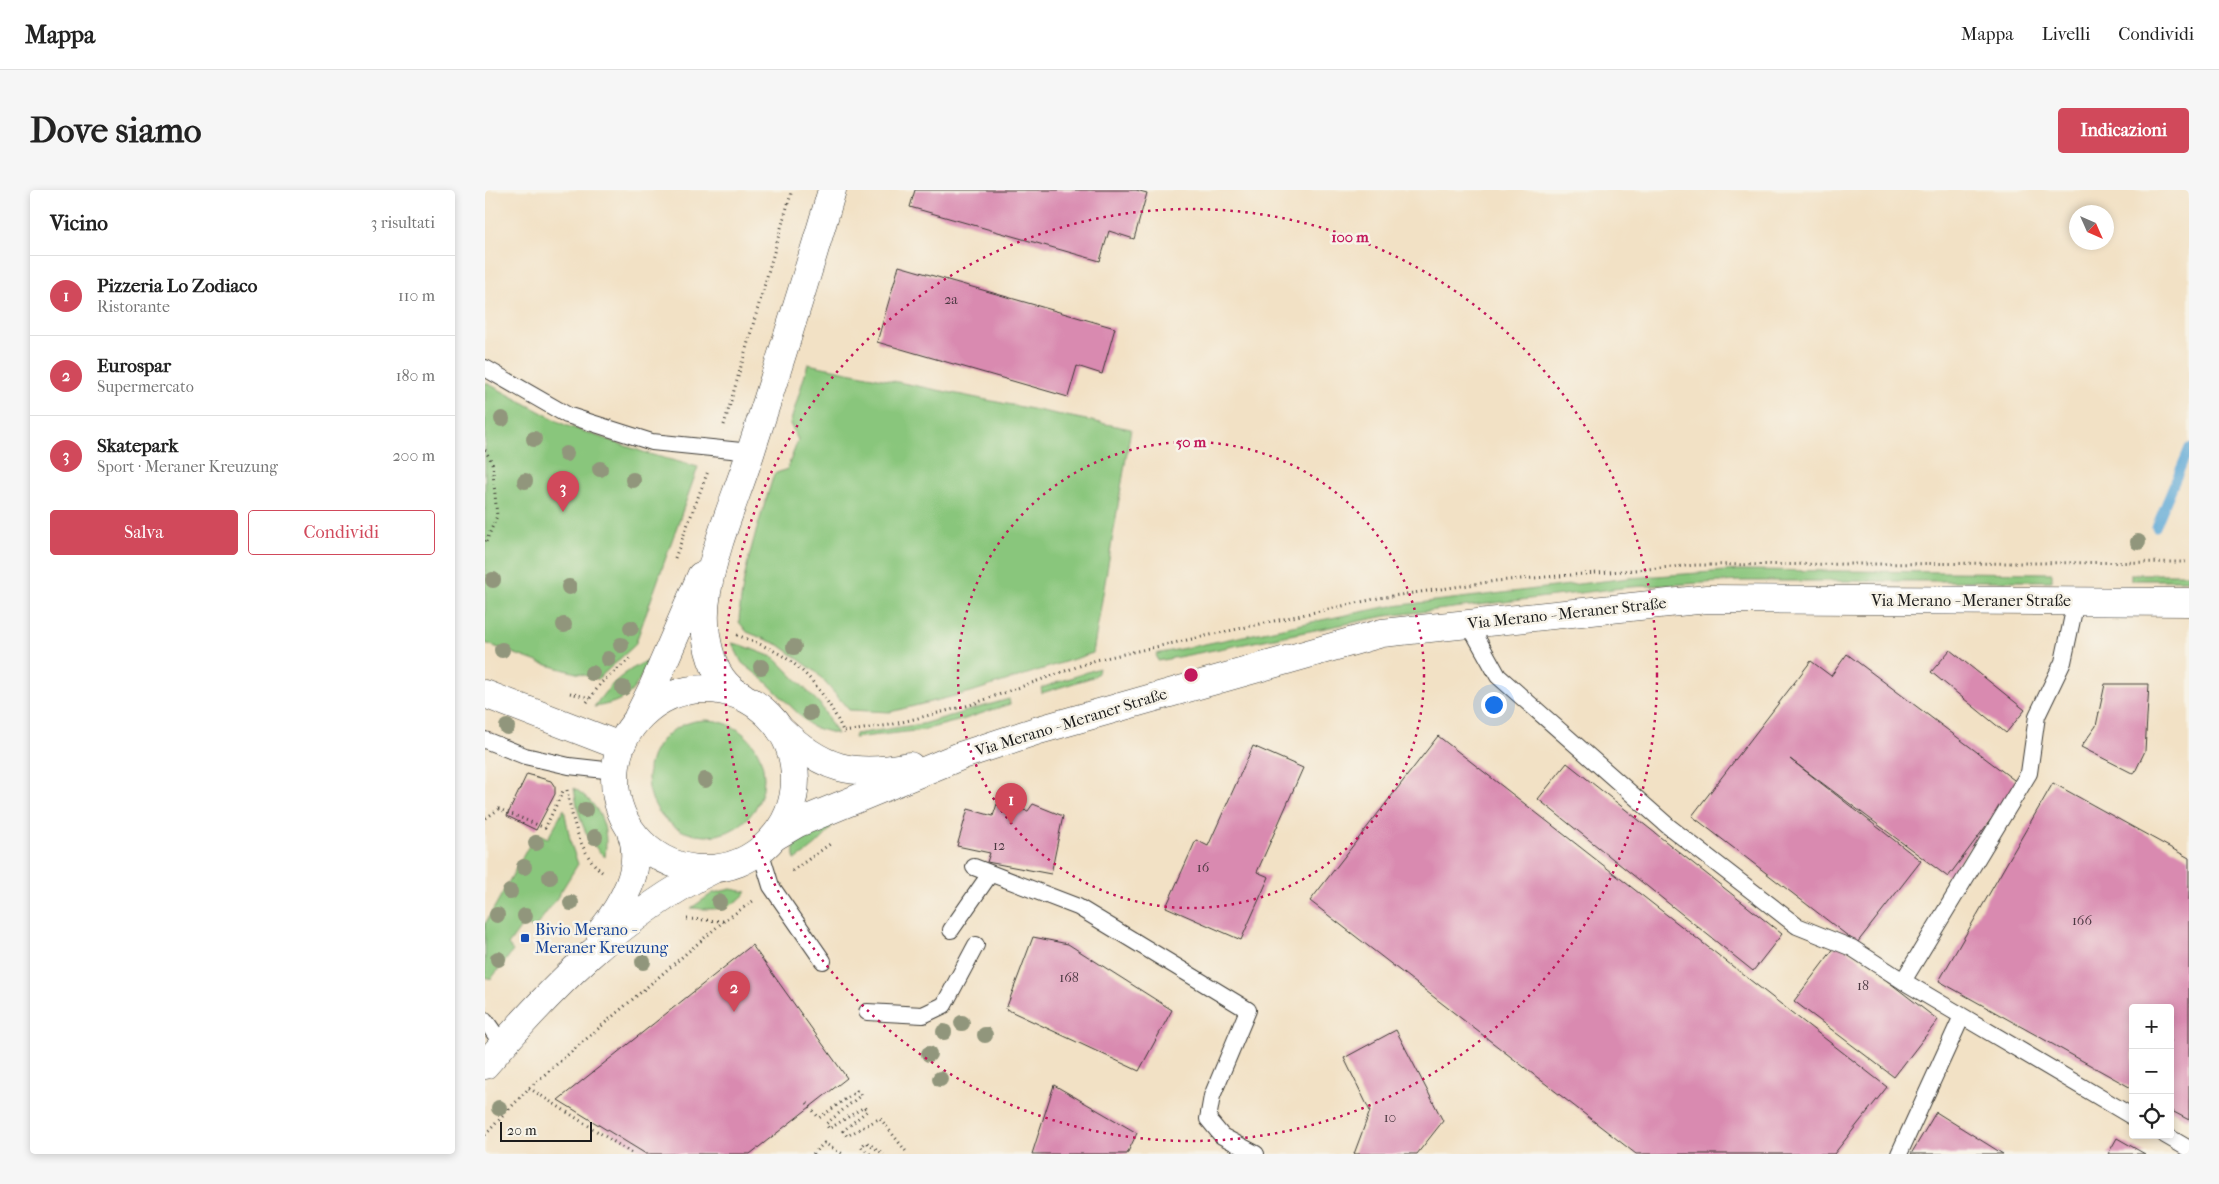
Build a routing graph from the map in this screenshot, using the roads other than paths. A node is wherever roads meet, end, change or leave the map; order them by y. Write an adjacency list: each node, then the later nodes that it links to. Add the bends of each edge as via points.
1 (832, 190): 3 (main road, via 806,283)
2 (485, 368): 3 (lane, via 567,415 652,442)
3 (751, 452): 4 (main road)
4 (724, 526): 9 (main road, via 707,593 707,638 721,680 730,691); 13 (main road, via 652,689)
5 (2075, 601): 6 (main road, Via Merano - Meraner Straße); 7 (main road, Via Merano - Meraner Straße, via 1707,599); 22 (lane, via 2063,662 2037,716 2029,773)
6 (2189, 602)
7 (1469, 624): 12 (main road, Via Merano - Meraner Straße, via 1382,633 1039,730); 22 (lane, via 1498,676 1668,826 1797,926 1852,948)
8 (485, 694): 13 (main road)
9 (743, 697): 10 (main road, via 770,716); 13 (main road, via 712,688 680,692 644,712)
10 (780, 729): 12 (main road, Via Merano - Meraner Straße, via 819,761 850,770 901,768); 15 (main road, via 792,754 795,781 785,820)
11 (485, 740): 13 (lane, via 525,756 569,766)
12 (963, 755): 15 (main road, Via Merano - Meraner Straße, via 798,823)
13 (617, 758): 14 (main road, via 615,792 621,814)
14 (631, 832): 17 (main road, via 658,857 676,865); 23 (main road, via 636,845 636,864 621,902)
15 (767, 843): 17 (main road, Via Merano - Meraner Straße, via 739,863); 21 (lane, via 771,886)
16 (974, 867): 18 (lane)
17 (715, 869): 23 (main road, via 676,889 635,916)
18 (990, 874): 19 (lane); 32 (lane, via 1078,907 1248,1010 1213,1096 1209,1119 1222,1136)
19 (951, 930)
20 (976, 945): 24 (lane, via 944,1005 923,1015)
21 (823, 961)
22 (1903, 980): 25 (lane)
23 (560, 984): 27 (main road)
24 (867, 1012)
25 (1962, 1016): 29 (lane); 33 (lane)
26 (485, 1020): 27 (lane)
27 (494, 1043): 28 (main road)
28 (485, 1065)
29 (2129, 1114)
30 (2171, 1139): 31 (lane)
31 (2189, 1150)
32 (1256, 1154)
33 (1899, 1154)

